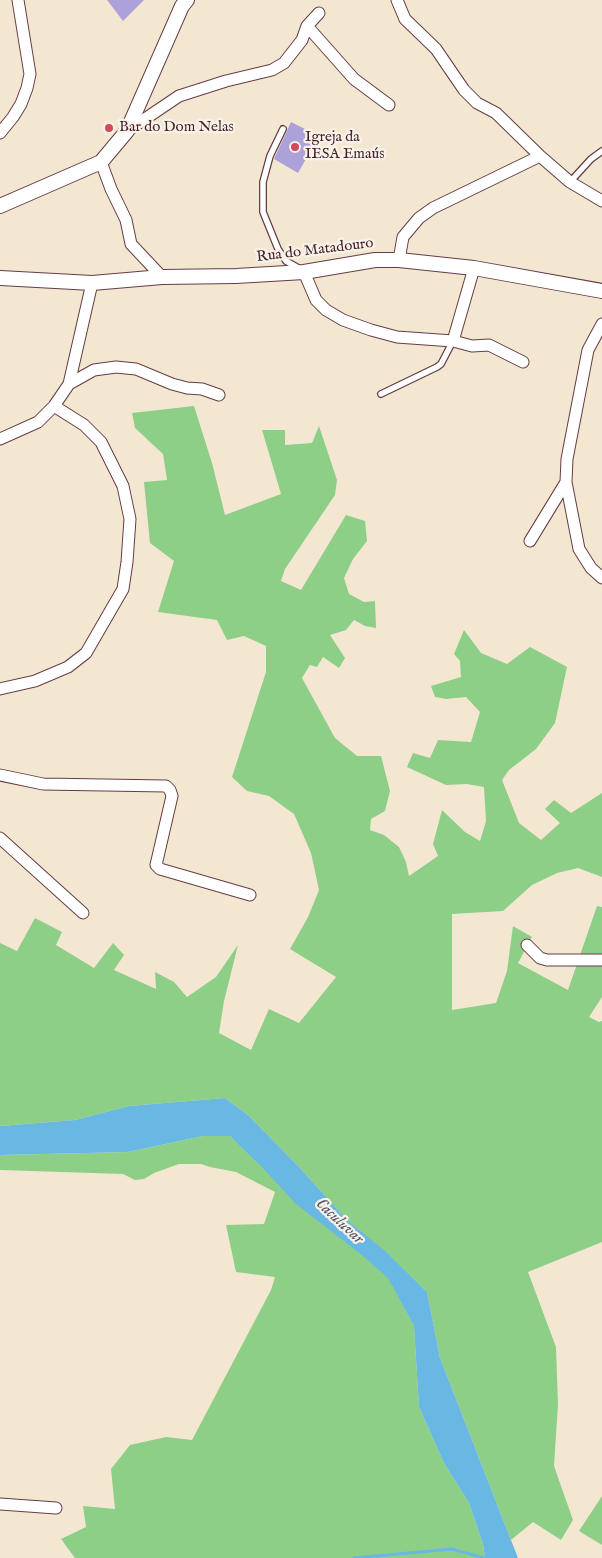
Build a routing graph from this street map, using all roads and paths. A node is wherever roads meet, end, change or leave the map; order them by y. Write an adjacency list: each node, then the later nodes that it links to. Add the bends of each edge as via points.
1 (18, 0): 9 (street, via 30,74 21,104)
2 (187, 0): 8 (street)
3 (398, 0): 11 (street, via 405,19 436,49 464,90 477,103 496,113)
4 (319, 14): 5 (street)
5 (307, 26): 6 (street, via 354,79); 8 (street, via 302,40 284,63 272,70 179,96)
6 (389, 105)
7 (283, 128): 18 (lane, via 263,182 263,212 286,260)
8 (127, 131): 12 (street)
9 (0, 133)
10 (602, 151): 13 (lane)
11 (540, 156): 13 (street); 16 (street, via 418,218 403,237)
12 (101, 162): 15 (street); 19 (street, via 126,220 131,244)
13 (570, 182): 14 (street)
14 (602, 201)
15 (0, 206)
16 (400, 260): 17 (street, Rua do Matadouro); 18 (street, Rua do Matadouro, via 375,260)
17 (474, 268): 22 (street, Rua do Matadouro); 24 (street)
18 (304, 272): 19 (street, Rua do Matadouro); 24 (street, via 316,300 344,320 397,337)
19 (162, 277): 21 (street, Rua do Matadouro)
20 (0, 278): 21 (street, Rua do Matadouro)
21 (92, 284): 26 (street)
22 (602, 291)
23 (602, 324): 31 (street, via 588,350 567,458)
24 (453, 341): 25 (street, via 472,346 489,345); 27 (lane, via 437,367)
25 (524, 362)
26 (70, 384): 28 (street, via 94,370 116,367); 29 (street)
27 (381, 394)
28 (220, 395)
29 (54, 406): 30 (street, via 38,422); 34 (street, via 84,424 102,442 123,486 130,519 123,589 86,653 68,667 35,680)
30 (0, 439)
31 (566, 482): 32 (street); 33 (street, via 580,549 591,568)
32 (530, 541)
33 (602, 578)
34 (0, 688)
35 (0, 775): 37 (street, via 43,784 166,786 172,796 156,864 160,868)
36 (0, 838): 38 (street)
37 (250, 895)
38 (83, 913)
39 (527, 945): 40 (street, via 540,958 547,960)
40 (602, 960)
41 (0, 1504): 42 (street)
42 (56, 1508)

